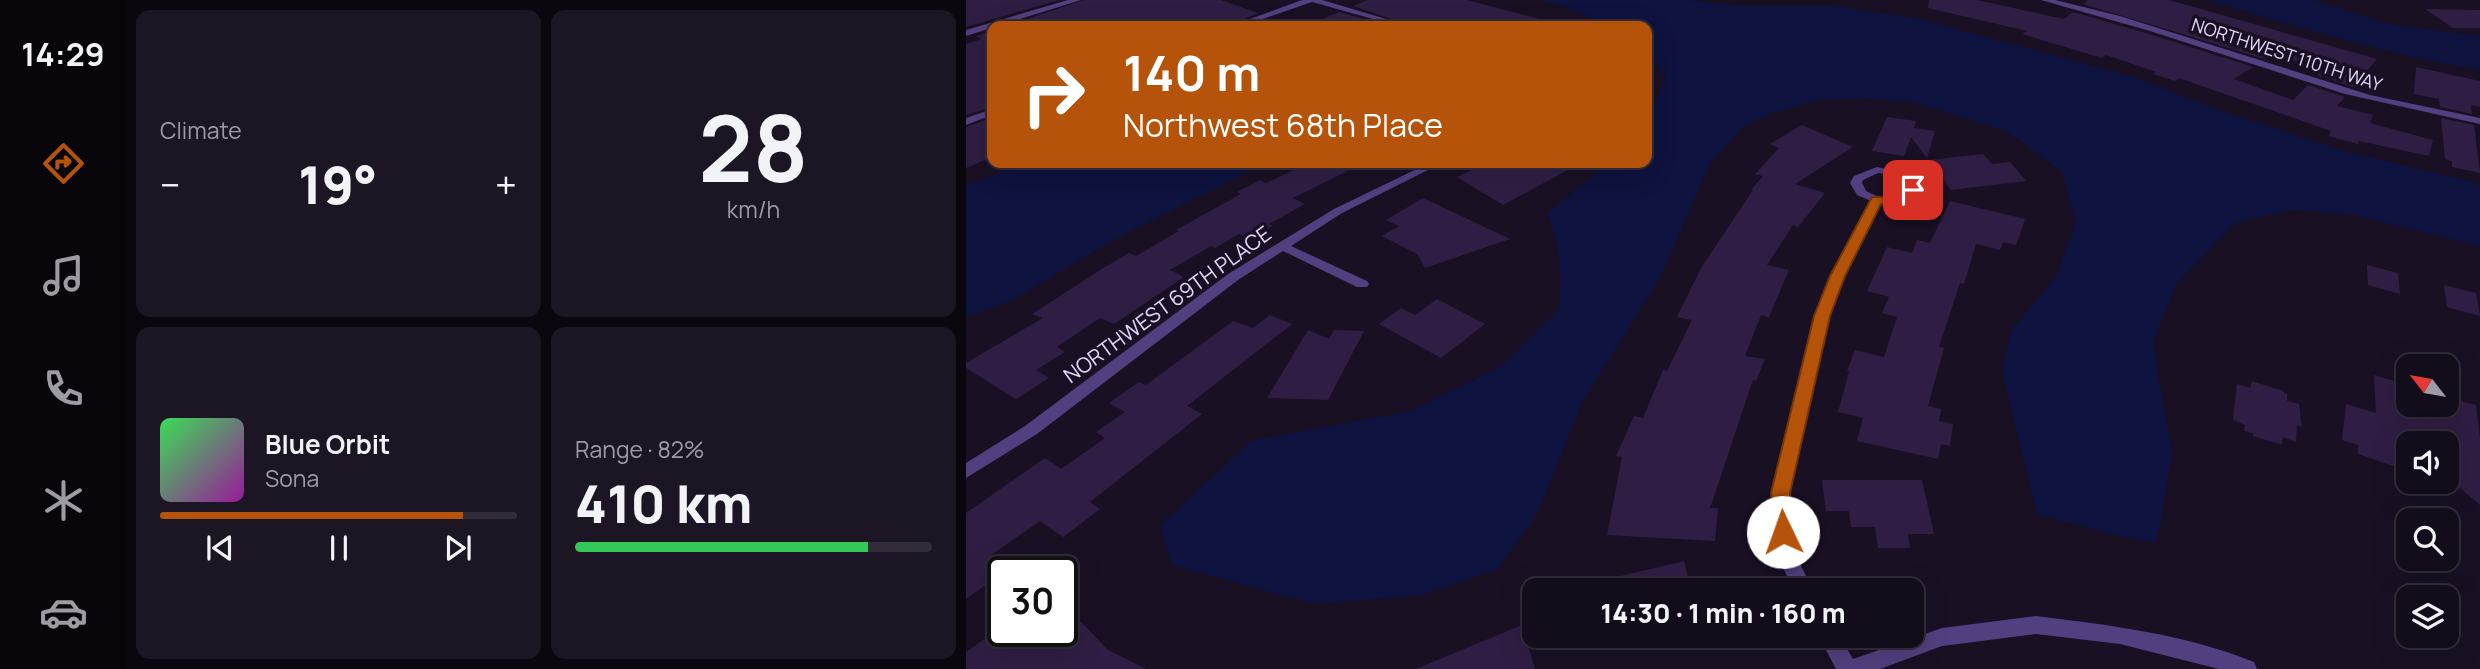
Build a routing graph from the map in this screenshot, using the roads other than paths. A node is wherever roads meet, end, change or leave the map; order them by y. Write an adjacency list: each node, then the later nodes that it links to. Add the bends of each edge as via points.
1 (1077, 0): 4 (street)
2 (1311, 0): 5 (street); 6 (street)
3 (2045, 0): 10 (street, NORTHWEST 110TH WAY, via 2191,40 2331,87)
4 (1006, 21)
5 (1250, 21)
6 (1388, 21)
7 (987, 27): 8 (street)
8 (966, 33)
9 (987, 114): 11 (street)
10 (2480, 121)
11 (966, 122)
12 (1427, 168): 14 (street, NORTHWEST 69TH PLACE, via 1338,211)
13 (1877, 200): 13 (street, via 1857,188 1862,174 1896,172 1913,185 1904,199); 17 (street, via 1837,276 1822,316 1781,493 1783,532)
14 (1282, 246): 15 (street); 16 (street, NORTHWEST 69TH PLACE, via 1188,310 1031,430)
15 (1362, 284)
16 (966, 471)
17 (1797, 578)
18 (1835, 648): 19 (street)
19 (1847, 669)
20 (1853, 669): 21 (street, via 1942,637 2036,625 2120,635)
21 (2247, 669)

